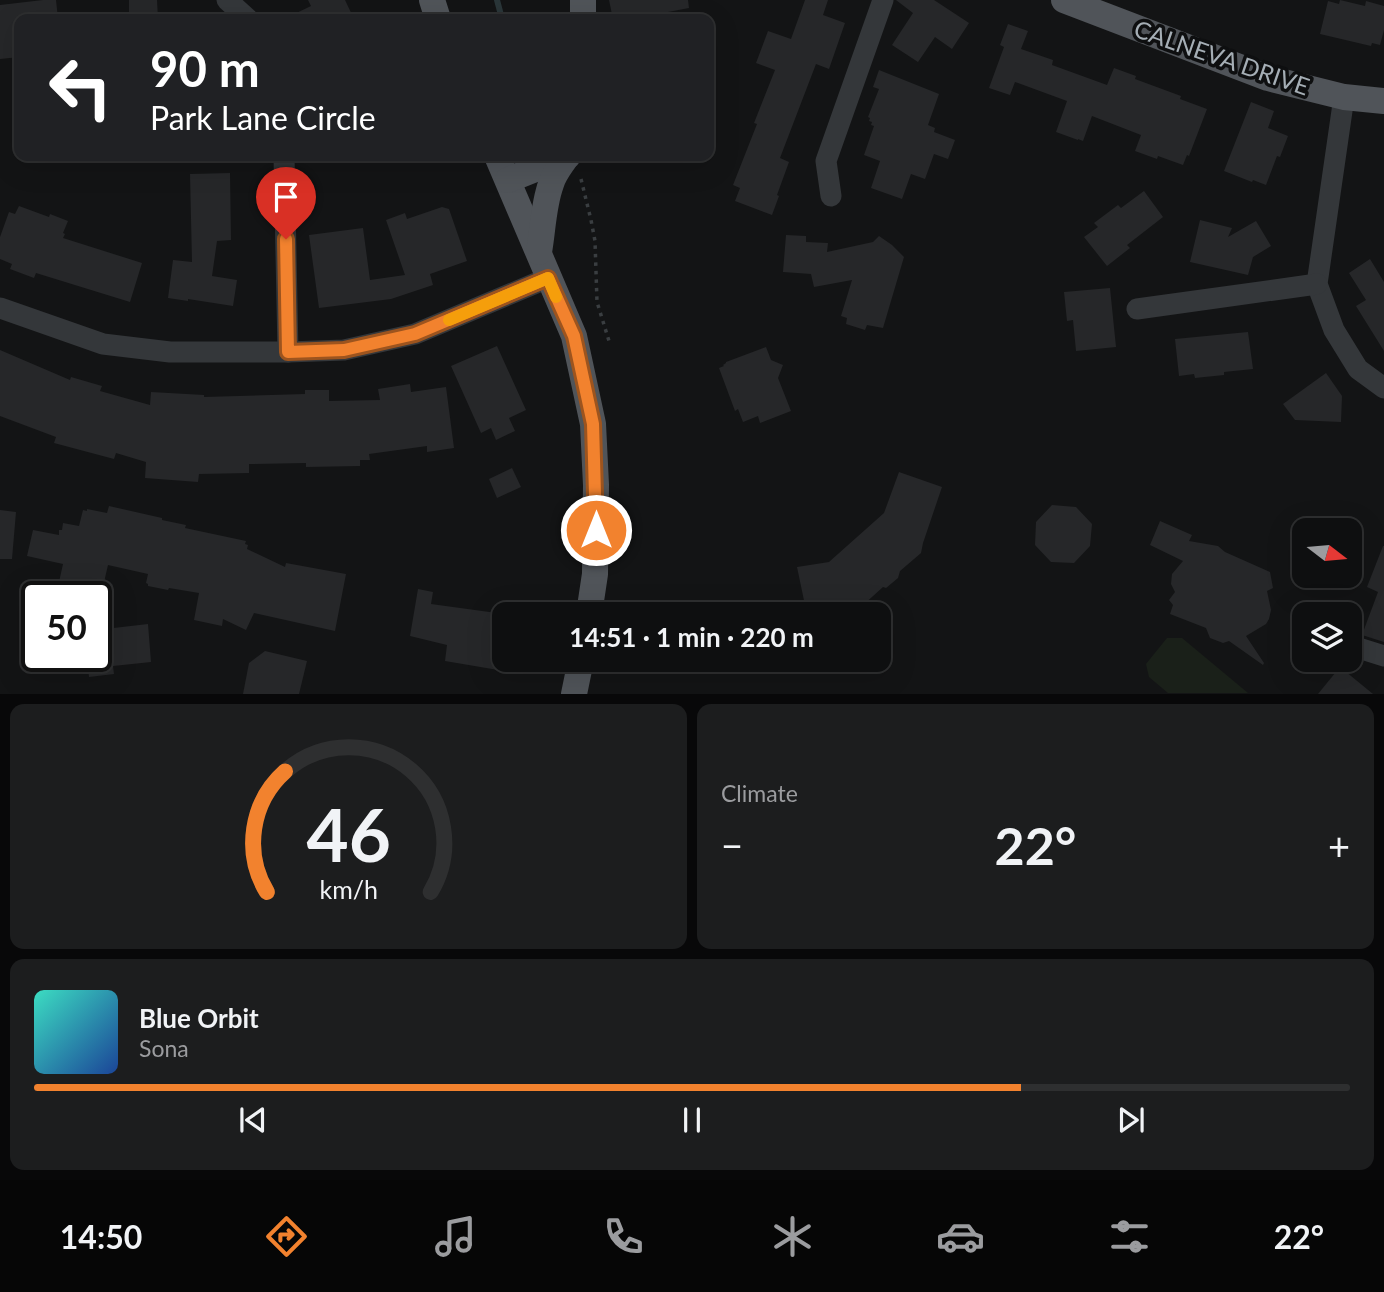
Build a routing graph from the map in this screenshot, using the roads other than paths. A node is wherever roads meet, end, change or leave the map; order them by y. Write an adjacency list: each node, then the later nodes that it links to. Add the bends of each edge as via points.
1 (227, 0): 4 (street)
2 (883, 0): 10 (street, via 826,161)
3 (1064, 0): 5 (main road, CALNEVA DRIVE, via 1268,78)
4 (242, 14)
5 (1344, 97): 6 (main road, CALNEVA DRIVE); 12 (street)
6 (1384, 102)
7 (284, 161): 15 (street)
8 (571, 161): 9 (main road); 11 (main road, via 558,167 551,183)
9 (502, 168): 11 (main road)
10 (831, 196)
11 (544, 266): 15 (street, via 415,334 344,350); 17 (main road, via 574,336 593,424 595,575)
12 (1317, 284): 14 (street); 16 (street, via 1334,330 1358,369)
13 (0, 309): 15 (street, via 103,344 170,352)
14 (1137, 309)
15 (288, 352)
16 (1384, 388)
17 (591, 602)
18 (1362, 649): 19 (street)
19 (1384, 656)
20 (578, 672): 21 (main road)
21 (573, 694)

